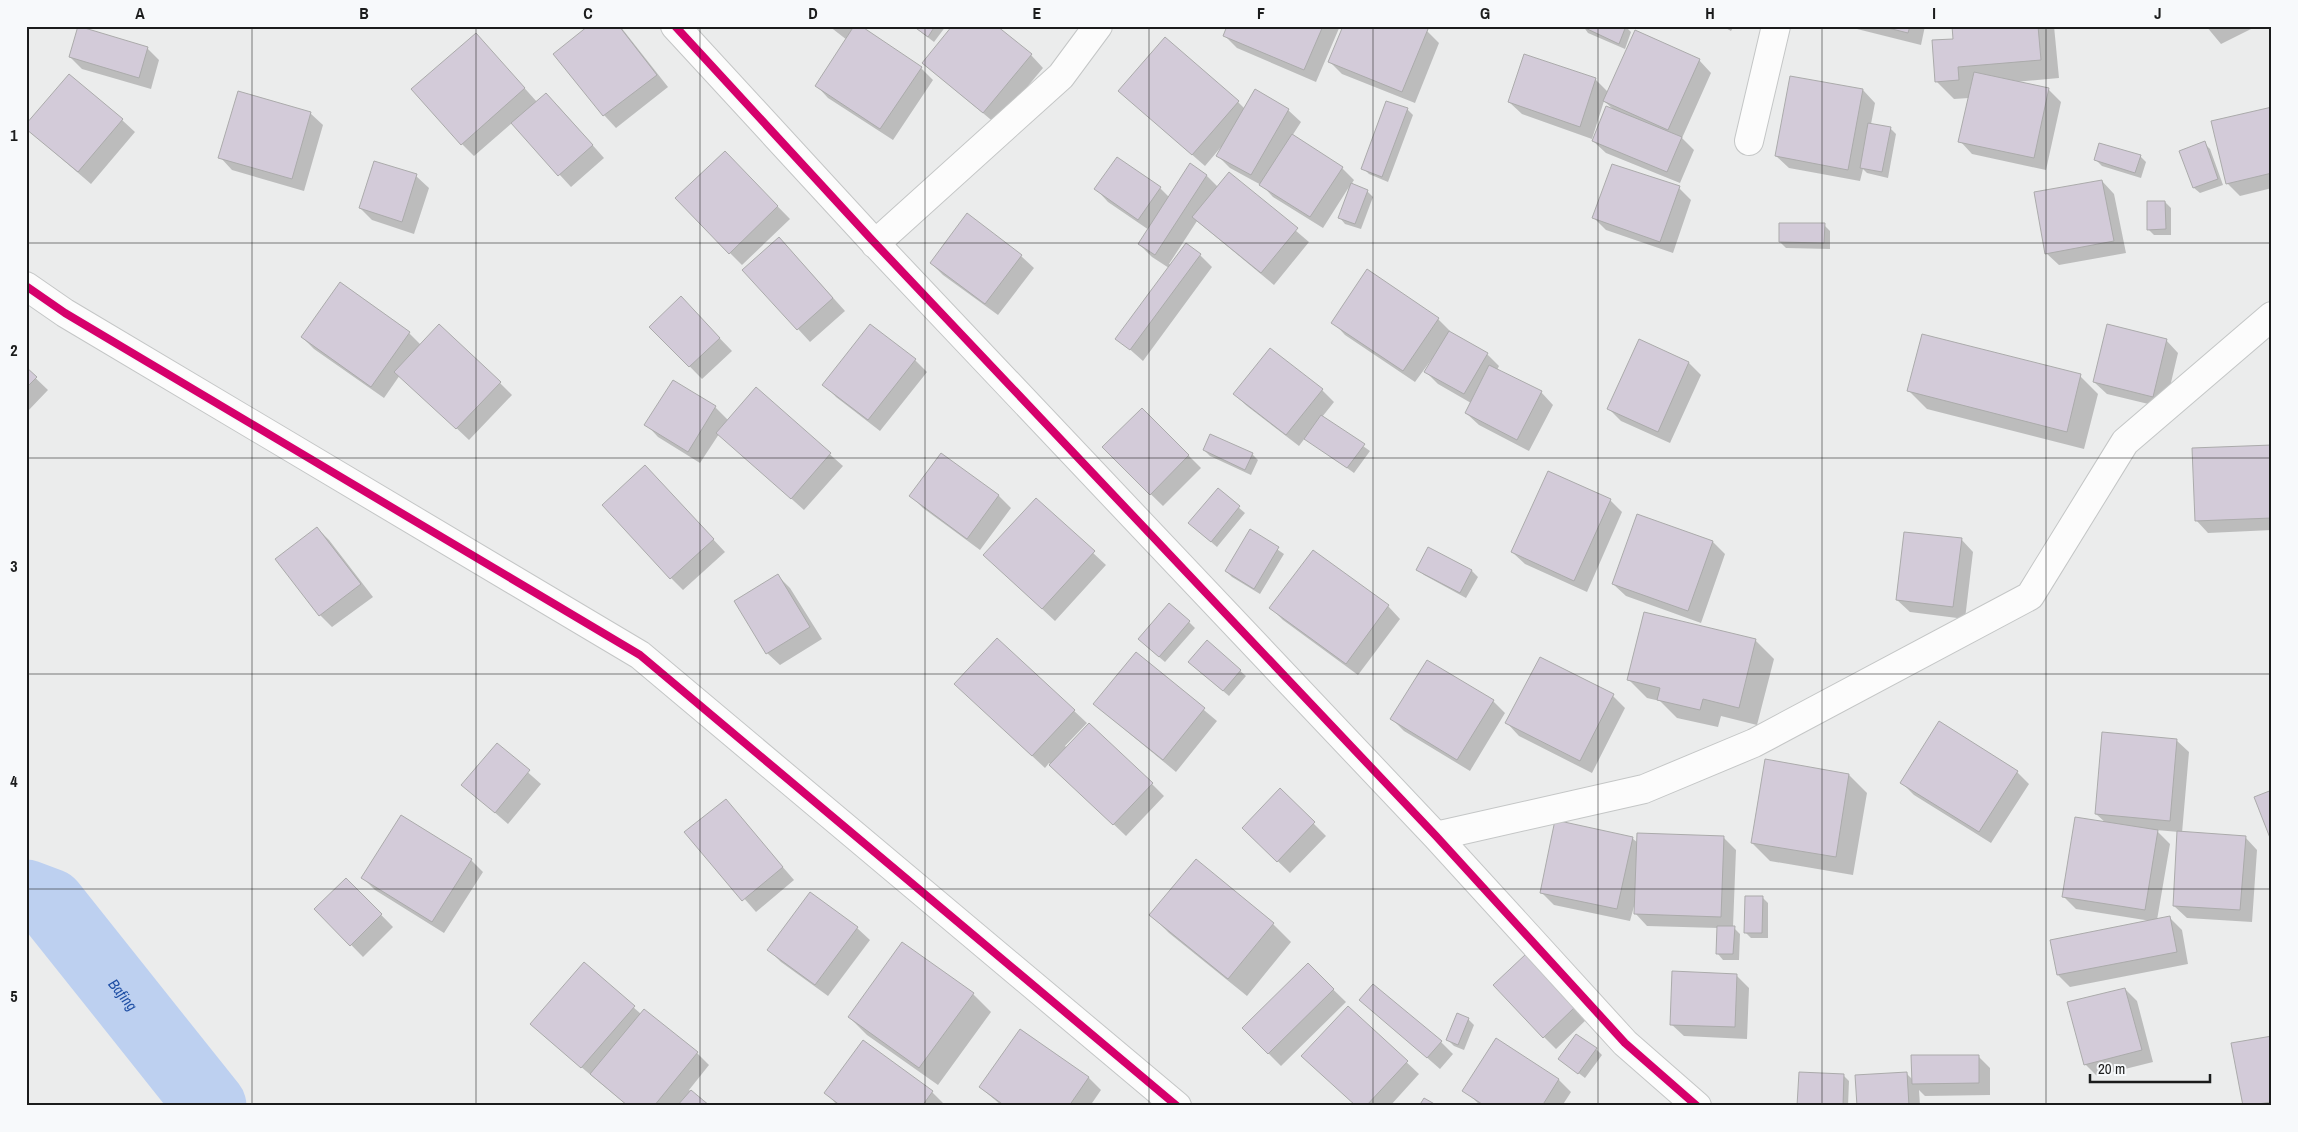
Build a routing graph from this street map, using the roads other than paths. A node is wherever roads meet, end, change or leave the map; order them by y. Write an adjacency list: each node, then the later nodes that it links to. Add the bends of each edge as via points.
1 (675, 26): 5 (street)
2 (1098, 26): 5 (street, via 1061,76)
3 (1776, 26): 4 (street)
4 (1749, 141)
5 (875, 244): 8 (street)
6 (26, 286): 9 (street, via 65,313 640,655)
7 (2272, 316): 8 (street, via 2125,442 2030,596 1754,743 1644,789)
8 (1436, 836): 10 (street, via 1625,1043)
9 (1177, 1106)
10 (1697, 1106)

